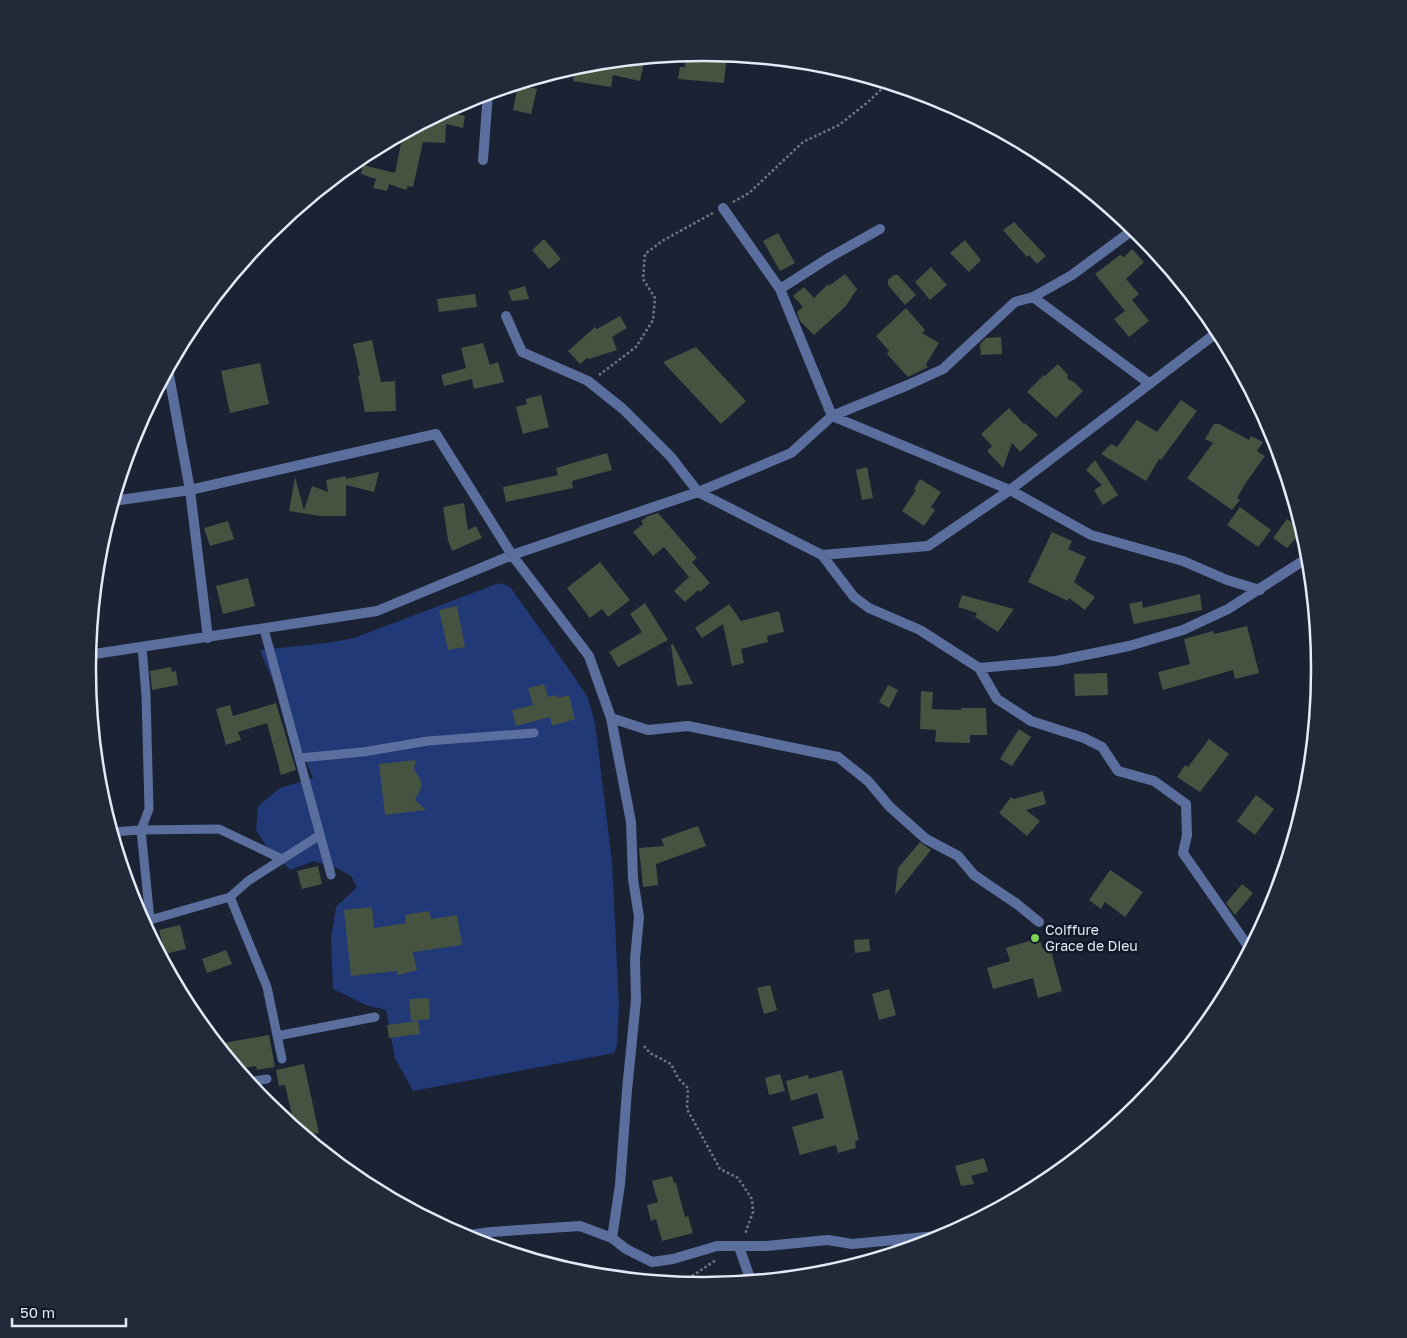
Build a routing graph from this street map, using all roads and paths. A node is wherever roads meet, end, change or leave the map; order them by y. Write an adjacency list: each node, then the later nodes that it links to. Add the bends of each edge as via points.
1 (487, 102): 2 (street)
2 (482, 160)
3 (723, 208): 6 (street)
4 (880, 229): 6 (street)
5 (1127, 234): 7 (street, via 1072,275)
6 (780, 289): 12 (street)
7 (1033, 297): 11 (street); 12 (street, via 1015,302 943,369)
8 (506, 316): 15 (street, via 522,352 588,381 623,409 671,457)
9 (1212, 336): 11 (street)
10 (170, 379): 13 (street)
11 (1150, 384): 14 (street)
12 (832, 416): 14 (street); 15 (street, via 791,453)
13 (190, 490): 16 (street); 17 (street, via 436,434); 22 (street)
14 (1010, 490): 18 (street, via 928,546); 20 (street, via 1091,535 1183,561)
15 (698, 492): 17 (street); 18 (street)
16 (120, 500)
17 (512, 555): 21 (street, via 377,611); 26 (street, via 589,656)
18 (822, 555): 25 (street, via 854,597 869,608 920,630)
19 (1302, 562): 20 (street)
20 (1260, 590): 25 (street, via 1183,630 1129,646 1056,661)
21 (264, 629): 22 (street); 28 (lane)
22 (208, 638): 23 (street)
23 (142, 648): 24 (street); 29 (lane, via 149,808)
24 (96, 654)
25 (979, 668): 38 (street, via 997,699 1031,721 1102,747 1118,771 1154,781 1186,804 1187,835 1183,854)
26 (611, 718): 37 (street, via 648,730 688,726 838,757 868,781 890,807 926,839 958,856 974,875); 40 (street, via 631,822 633,879 639,917)
27 (534, 733): 28 (lane)
28 (300, 758): 31 (lane)
29 (141, 830): 30 (lane); 32 (lane, via 220,829); 35 (lane)
30 (118, 832)
31 (320, 835): 32 (lane); 33 (lane)
32 (282, 859): 34 (lane)
33 (331, 875)
34 (230, 897): 36 (lane); 41 (lane, via 267,987)
35 (146, 912)
36 (150, 920)
37 (1039, 922)
38 (1246, 943)
39 (375, 1017): 41 (lane)
40 (632, 1034): 46 (street, via 620,1185); 48 (path, via 650,1052 671,1064 688,1088 687,1109 720,1169 738,1178 752,1199 753,1212)
41 (277, 1036): 42 (lane)
42 (282, 1059)
43 (266, 1079): 44 (lane)
44 (257, 1081)
45 (480, 1233): 46 (street, via 580,1226)
46 (612, 1238): 48 (street, via 652,1262 718,1246)
47 (915, 1238): 48 (street, via 852,1244 828,1240)
48 (739, 1247): 50 (street)
49 (719, 1259): 51 (path)
50 (749, 1275)
51 (692, 1276)

